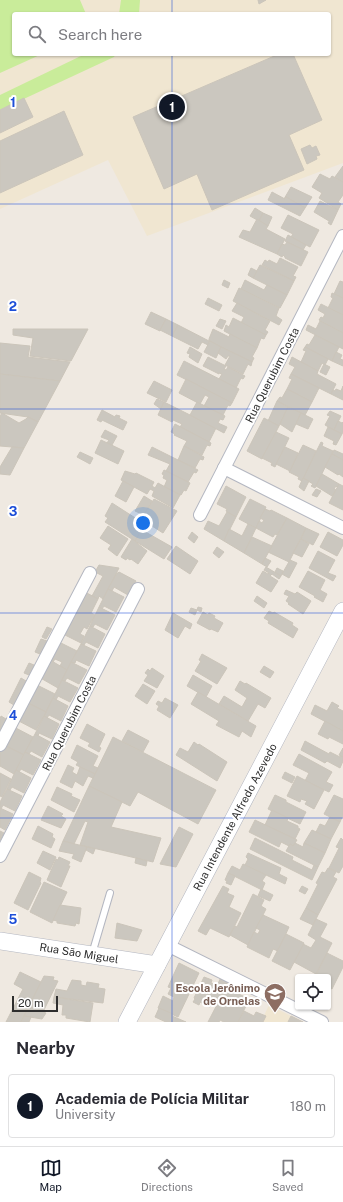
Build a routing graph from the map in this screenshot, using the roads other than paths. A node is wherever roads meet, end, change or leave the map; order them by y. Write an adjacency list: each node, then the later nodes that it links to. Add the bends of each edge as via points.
1 (343, 236): 2 (street, Rua Querubim Costa)
2 (224, 468): 3 (street, Rua Querubim Costa); 4 (street)
3 (200, 515)
4 (343, 528)
5 (90, 573): 8 (street)
6 (138, 589): 9 (street, Rua Querubim Costa)
7 (343, 611): 12 (street, Rua Intendente Alfredo Azevedo)
8 (0, 745)
9 (0, 856)
10 (110, 893): 13 (lane)
11 (0, 942): 13 (street, Rua São Miguel)
12 (167, 945): 14 (street, Rua Intendente Alfredo Azevedo); 16 (street)
13 (91, 955): 14 (street, Rua São Miguel)
14 (157, 965): 15 (street, Rua Intendente Alfredo Azevedo)
15 (127, 1022)
16 (322, 1022)

